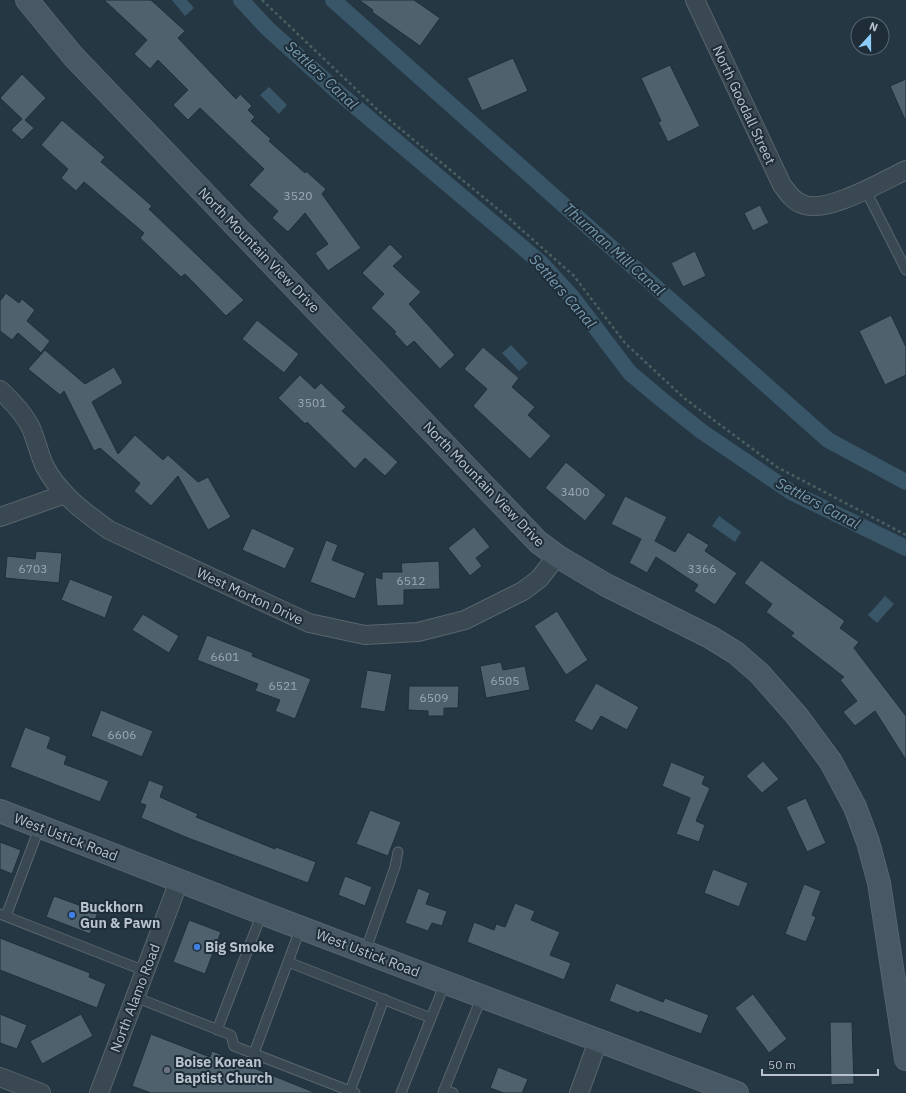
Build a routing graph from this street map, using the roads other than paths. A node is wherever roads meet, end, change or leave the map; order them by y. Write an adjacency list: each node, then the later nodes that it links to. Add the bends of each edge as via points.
1 (28, 0): 9 (street, North Mountain View Drive, via 78,62 538,542)
2 (695, 0): 4 (street, North Goodall Street, via 782,185 792,198 813,207 830,205)
3 (906, 170): 4 (street)
4 (865, 189): 5 (lane)
5 (906, 270)
6 (0, 390): 7 (street, West Morton Drive, via 16,404 30,426 45,466)
7 (65, 494): 8 (street); 9 (street, West Morton Drive, via 108,530 268,606 309,624 365,635 418,632 465,620 523,592 539,579)
8 (0, 517)
9 (557, 556): 28 (street, North Mountain View Drive, via 606,585 710,637 736,653 759,673 798,716 831,762 855,807 874,863)
10 (0, 811): 11 (street, West Ustick Road)
11 (40, 826): 13 (street, West Ustick Road); 15 (lane)
12 (398, 852): 17 (lane)
13 (179, 881): 14 (street, West Ustick Road); 19 (street, North Alamo Road)
14 (262, 913): 16 (street, West Ustick Road); 25 (lane)
15 (3, 915): 19 (lane)
16 (301, 927): 17 (street, West Ustick Road); 18 (lane)
17 (365, 952): 20 (street, West Ustick Road)
18 (288, 962): 23 (lane); 27 (lane)
19 (145, 971): 22 (street, North Alamo Road)
20 (445, 982): 21 (street, West Ustick Road); 24 (lane)
21 (482, 996): 26 (street, West Ustick Road); 31 (lane)
22 (135, 997): 25 (lane); 33 (street, North Alamo Road)
23 (384, 999): 24 (lane); 30 (lane)
24 (431, 1018): 34 (lane)
25 (217, 1030): 27 (lane, via 231,1035 234,1046)
26 (598, 1041): 35 (street); 36 (street, West Ustick Road)
27 (254, 1053): 30 (lane)
28 (906, 1059)
29 (0, 1077): 32 (street)
30 (353, 1092)
31 (447, 1092)
32 (41, 1093)
33 (99, 1093)
34 (402, 1093)
35 (579, 1093)
36 (737, 1093)

